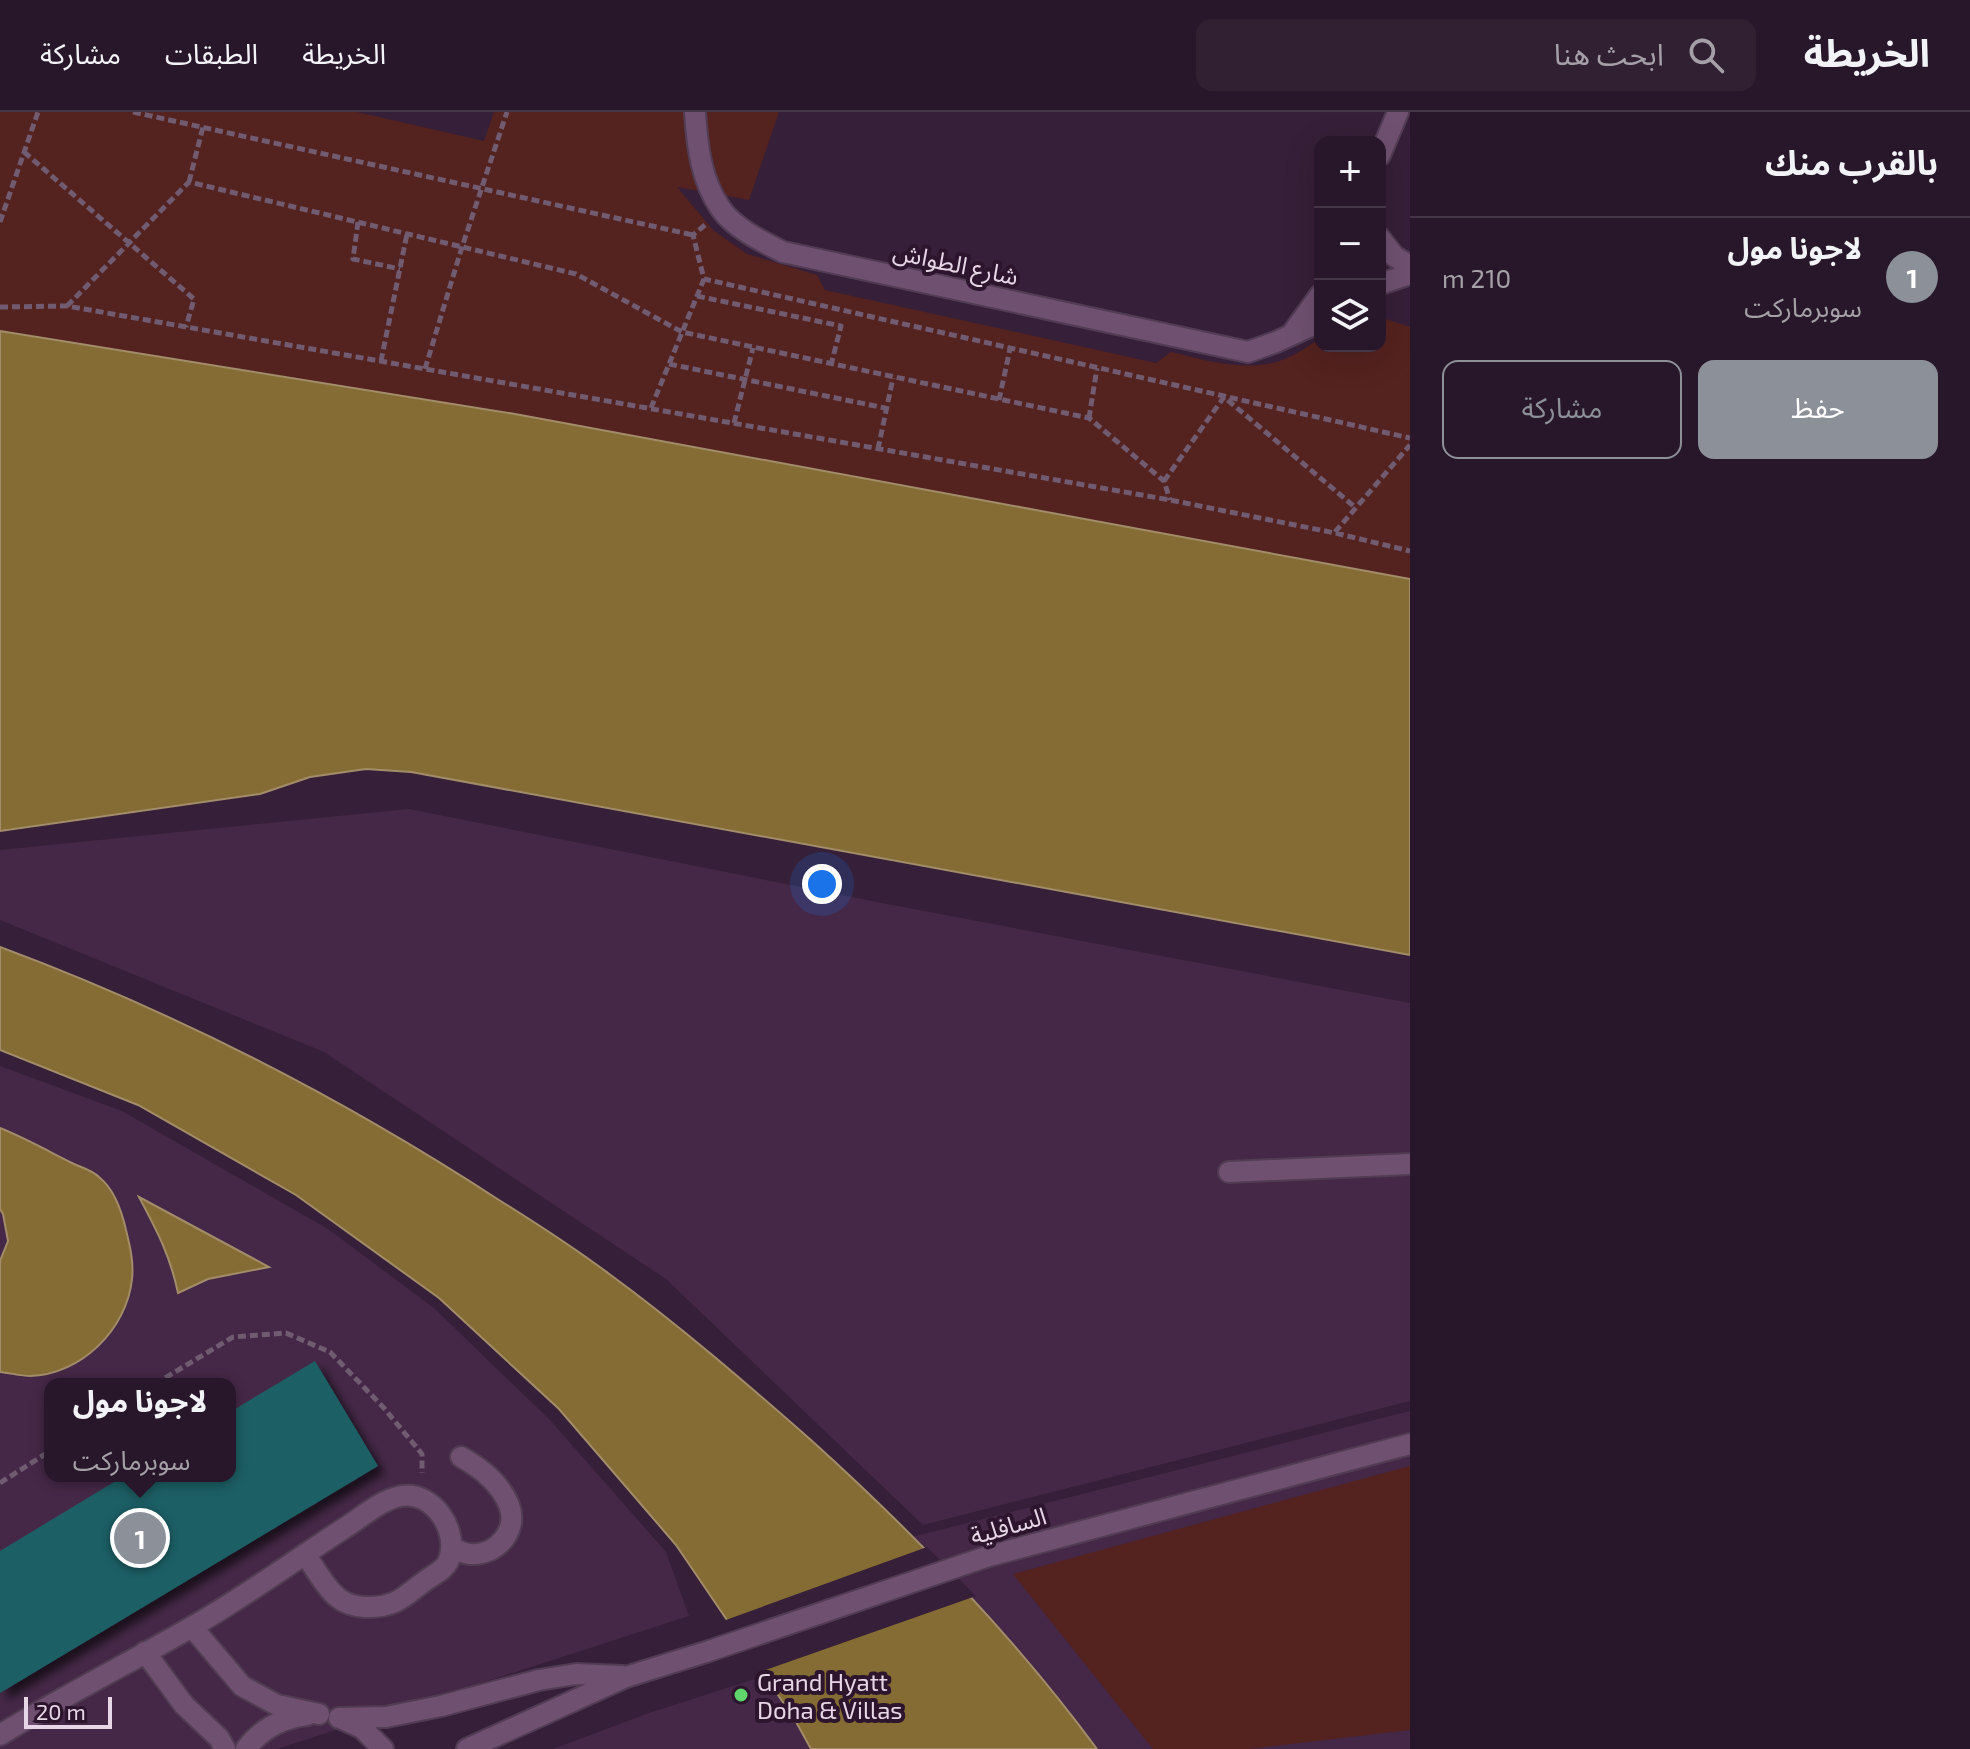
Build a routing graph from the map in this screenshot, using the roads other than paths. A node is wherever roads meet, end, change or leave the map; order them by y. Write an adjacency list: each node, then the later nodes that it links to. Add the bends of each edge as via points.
1 (695, 112): 10 (street, شارع الطواش, via 705,179 721,211 751,236 783,252 1229,349 1248,352)
2 (1398, 112): 3 (street)
3 (1386, 141)
4 (1386, 246): 5 (street)
5 (1410, 266)
6 (1410, 274): 7 (street)
7 (1386, 282)
8 (1314, 303): 10 (street)
9 (1314, 325): 10 (street, شارع الطواش)
10 (1291, 335)
11 (1410, 1164): 12 (street)
12 (1229, 1172)
13 (1410, 1444): 19 (street, السافلية, via 989,1556)
14 (461, 1457): 15 (street, via 498,1487 510,1507 511,1524 503,1543 488,1552 469,1554)
15 (452, 1548): 16 (street, via 450,1529 436,1509 422,1498 403,1496); 16 (street, via 446,1566 396,1602 375,1607 339,1599)
16 (305, 1554): 17 (street)
17 (192, 1627): 18 (street); 20 (street, via 242,1686 277,1705)
18 (145, 1652): 21 (street); 22 (street)
19 (626, 1677): 20 (street, السافلية, via 576,1674 386,1717); 25 (street, السافلية)
20 (329, 1716): 23 (street, via 295,1717 273,1725); 24 (street, via 362,1728)
21 (0, 1735)
22 (225, 1749)
23 (246, 1749)
24 (383, 1749)
25 (467, 1749)

